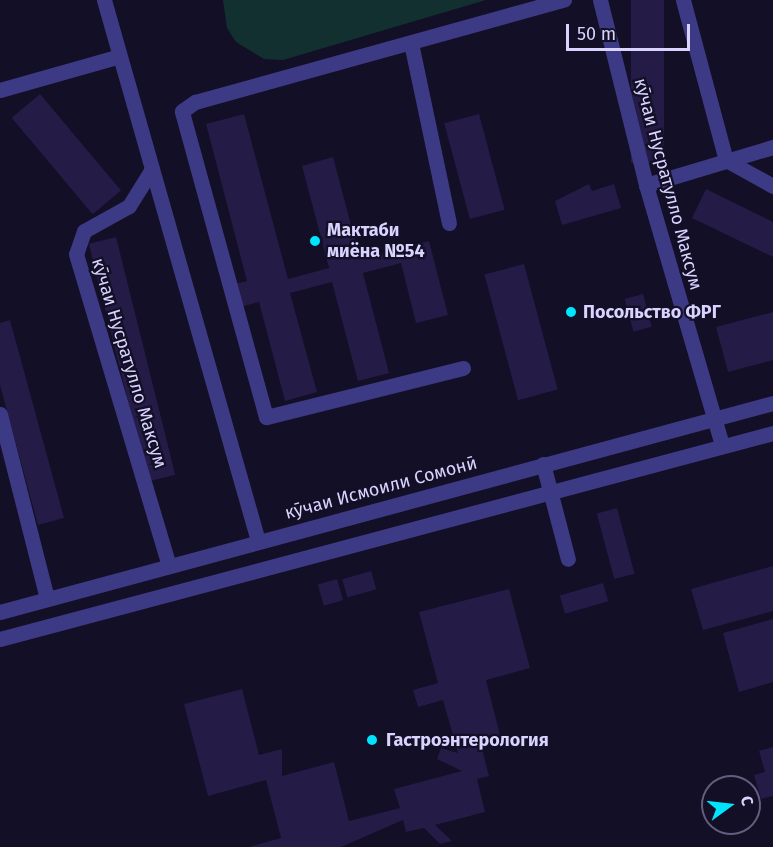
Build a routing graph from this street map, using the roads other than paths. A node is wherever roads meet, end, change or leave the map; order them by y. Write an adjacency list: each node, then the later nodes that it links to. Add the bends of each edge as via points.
1 (104, 0): 6 (street)
2 (564, 0): 5 (street)
3 (600, 0): 11 (street, кӯчаи Нусратулло Максум)
4 (683, 0): 9 (street)
5 (411, 43): 13 (street); 14 (street, via 195,102 182,111 266,417)
6 (117, 57): 7 (street); 10 (street)
7 (0, 90)
8 (773, 147): 9 (street)
9 (726, 160): 11 (street); 12 (street)
10 (152, 169): 22 (street); 24 (street, кӯчаи Нусратулло Максум, via 129,206 84,231 76,254)
11 (646, 185): 17 (street, кӯчаи Нусратулло Максум)
12 (773, 186)
13 (449, 223)
14 (463, 368)
15 (773, 403): 17 (street, кӯчаи Исмоили Сомонӣ)
16 (0, 414): 25 (street)
17 (714, 418): 19 (street, кӯчаи Нусратулло Максум); 20 (street, кӯчаи Исмоили Сомонӣ)
18 (773, 433): 19 (street)
19 (722, 445): 21 (street)
20 (543, 464): 21 (street); 22 (street, кӯчаи Исмоили Сомонӣ)
21 (550, 491): 23 (street); 27 (street)
22 (258, 542): 24 (street, кӯчаи Исмоили Сомонӣ)
23 (568, 559)
24 (169, 565): 25 (street, кӯчаи Исмоили Сомонӣ)
25 (47, 598): 26 (street, кӯчаи Исмоили Сомонӣ)
26 (0, 612)
27 (0, 639)

